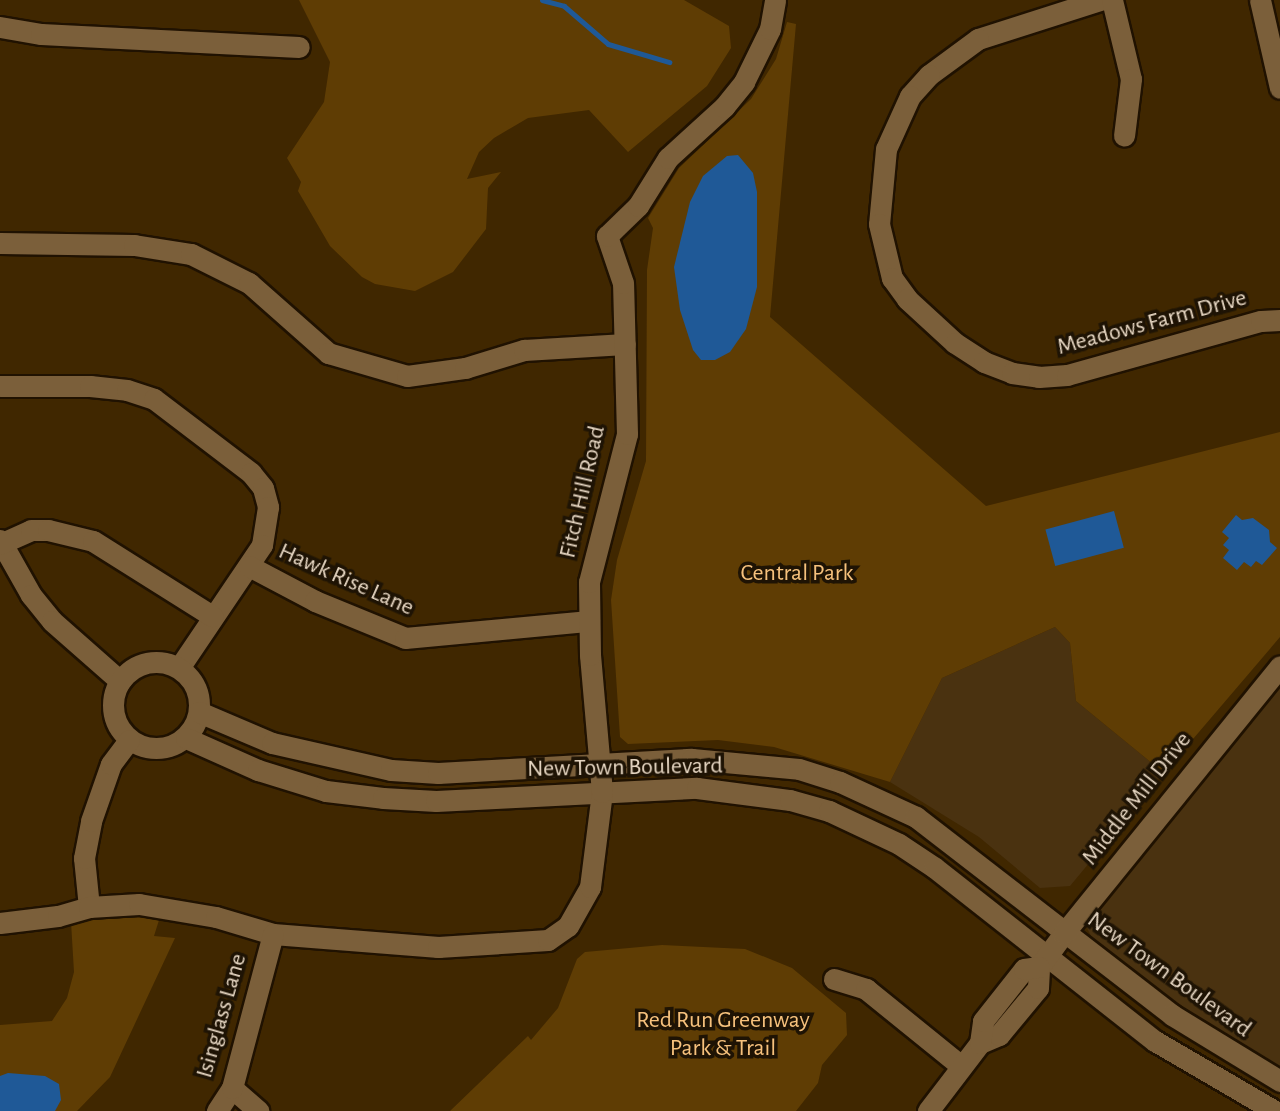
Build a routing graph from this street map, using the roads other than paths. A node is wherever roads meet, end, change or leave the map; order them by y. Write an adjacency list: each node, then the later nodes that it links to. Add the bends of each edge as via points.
1 (775, 0): 11 (street, Fitch Hill Road, via 760,56 744,82 668,158 638,206 607,236 623,283)
2 (1100, 0): 10 (street, Meadows Farm Drive, via 978,39 929,75 910,96 886,149 879,224 892,278 906,299 955,343 993,366 1039,377 1067,375 1261,321)
3 (1112, 0): 8 (street, via 1131,79)
4 (1260, 0): 7 (street)
5 (0, 27): 6 (street, via 41,34)
6 (299, 47)
7 (1280, 88)
8 (1124, 136)
9 (0, 243): 11 (street, via 134,245 191,254 249,283 328,353 407,376 465,369 524,350)
10 (1280, 320)
11 (625, 344): 16 (street, Fitch Hill Road, via 627,434 595,553)
12 (0, 386): 14 (street, via 127,390 177,414 263,488 268,526)
13 (0, 542): 15 (street, via 31,530 93,541); 19 (street, via 52,621)
14 (249, 566): 15 (street); 16 (street, Hawk Rise Lane, via 314,601 405,638)
15 (212, 616): 18 (street)
16 (589, 621): 23 (street, Fitch Hill Road)
17 (1280, 666): 27 (street, Middle Mill Drive)
18 (179, 668): 19 (street, via 150,662 135,667); 20 (street, via 196,687)
19 (120, 681): 22 (street, via 112,709)
20 (199, 712): 21 (street); 23 (street, New Town Boulevard, via 272,743 391,770 438,773)
21 (186, 738): 22 (street, via 160,749); 24 (street, New Town Boulevard, via 223,757 326,791 436,801)
22 (129, 740): 25 (street, via 111,764 91,821 85,858)
23 (602, 764): 24 (street, Fitch Hill Road); 27 (street, New Town Boulevard, via 753,762 840,782 916,817)
24 (602, 792): 28 (street, Fitch Hill Road, via 590,887 568,926 548,940 438,947); 29 (street, New Town Boulevard, via 697,788 790,800 828,811 899,844 935,868)
25 (89, 907): 26 (street, Fitch Hill Road); 28 (street, Fitch Hill Road, via 177,909)
26 (0, 923)
27 (1064, 933): 29 (street, Middle Mill Drive); 32 (street, New Town Boulevard, via 1172,1015)
28 (273, 934): 33 (street, Isinglass Lane)
29 (1042, 962): 31 (street, Middle Mill Drive, via 1038,988 999,1035 980,1042); 37 (street, New Town Boulevard, via 1155,1041)
30 (834, 979): 31 (street, via 866,989)
31 (961, 1066): 36 (street, Middle Mill Drive)
32 (1280, 1082)
33 (232, 1088): 34 (street, Isinglass Lane); 35 (street)
34 (217, 1111)
35 (258, 1111)
36 (928, 1111)
37 (1275, 1111)

